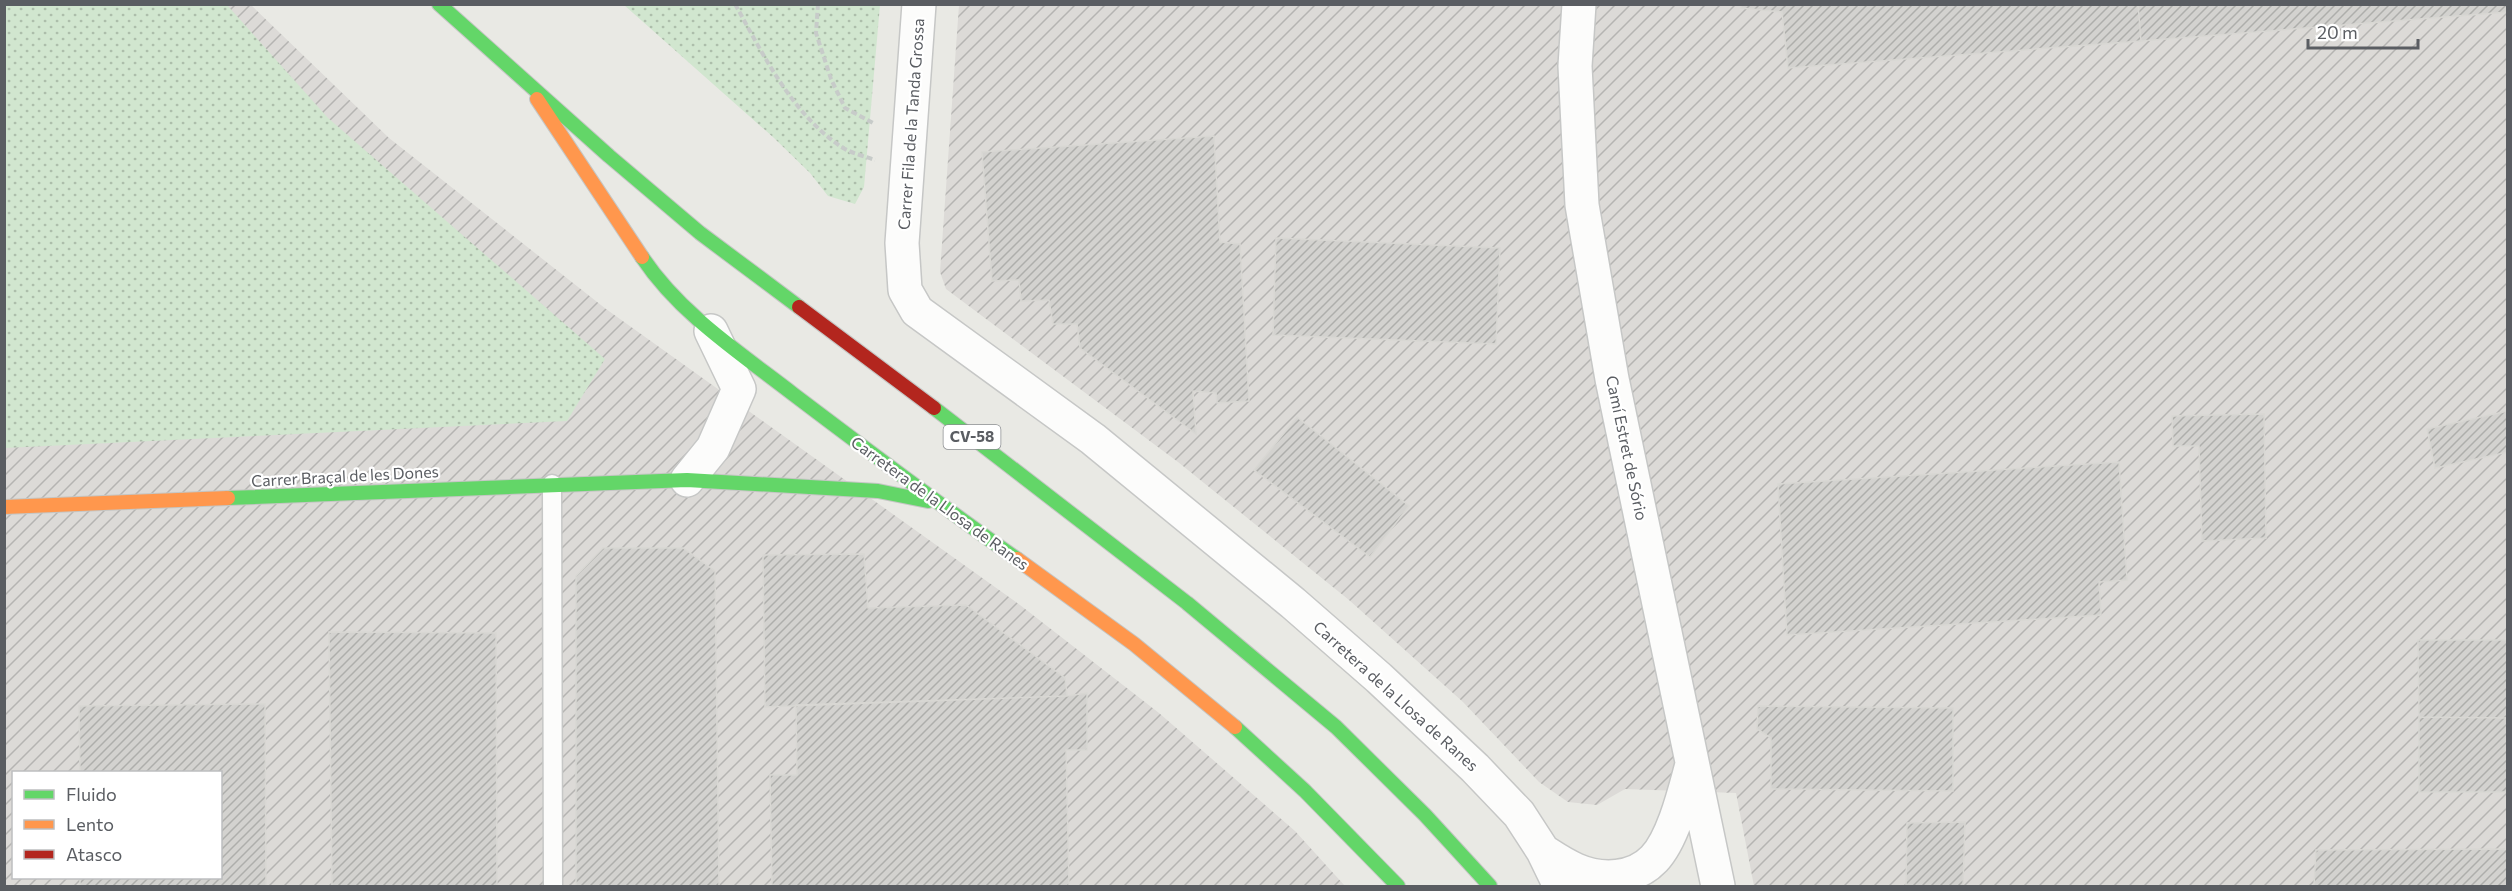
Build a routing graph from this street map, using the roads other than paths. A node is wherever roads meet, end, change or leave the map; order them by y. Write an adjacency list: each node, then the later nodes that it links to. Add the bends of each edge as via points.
1 (439, 4): 4 (street, CV-58)
2 (919, 4): 5 (street, Carrer Fila de la Tanda Grossa)
3 (1579, 4): 11 (street, Camí Estret de Sório, via 1575,66 1582,205 1612,379)
4 (525, 82): 6 (street, Carretera de la Llosa de Ranes, via 658,281); 16 (street, CV-58, via 700,233 1196,610 1336,727)
5 (902, 243): 12 (street, Carretera de la Llosa de Ranes, via 905,290 917,311 1093,439 1293,603 1475,768 1519,814)
6 (711, 331): 7 (street, via 739,390 713,448); 9 (street, Carretera de la Llosa de Ranes)
7 (687, 480): 8 (street, Carrer Braçal de les Dones); 9 (street, Carrer Braçal de les Dones, via 878,491)
8 (552, 484): 10 (street, Carrer Braçal de les Dones); 14 (lane)
9 (935, 502): 15 (street, Carretera de la Llosa de Ranes, via 1134,644 1228,721 1330,815)
10 (4, 507)
11 (1692, 764): 12 (street, via 1668,836 1654,859 1639,869 1624,876 1606,877 1574,870); 13 (street, Camí Estret de Sório)
12 (1543, 851): 17 (street, Carretera de la Llosa de Ranes)
13 (1714, 882)
14 (553, 886)
15 (1398, 886)
16 (1490, 886)
17 (1560, 886)

